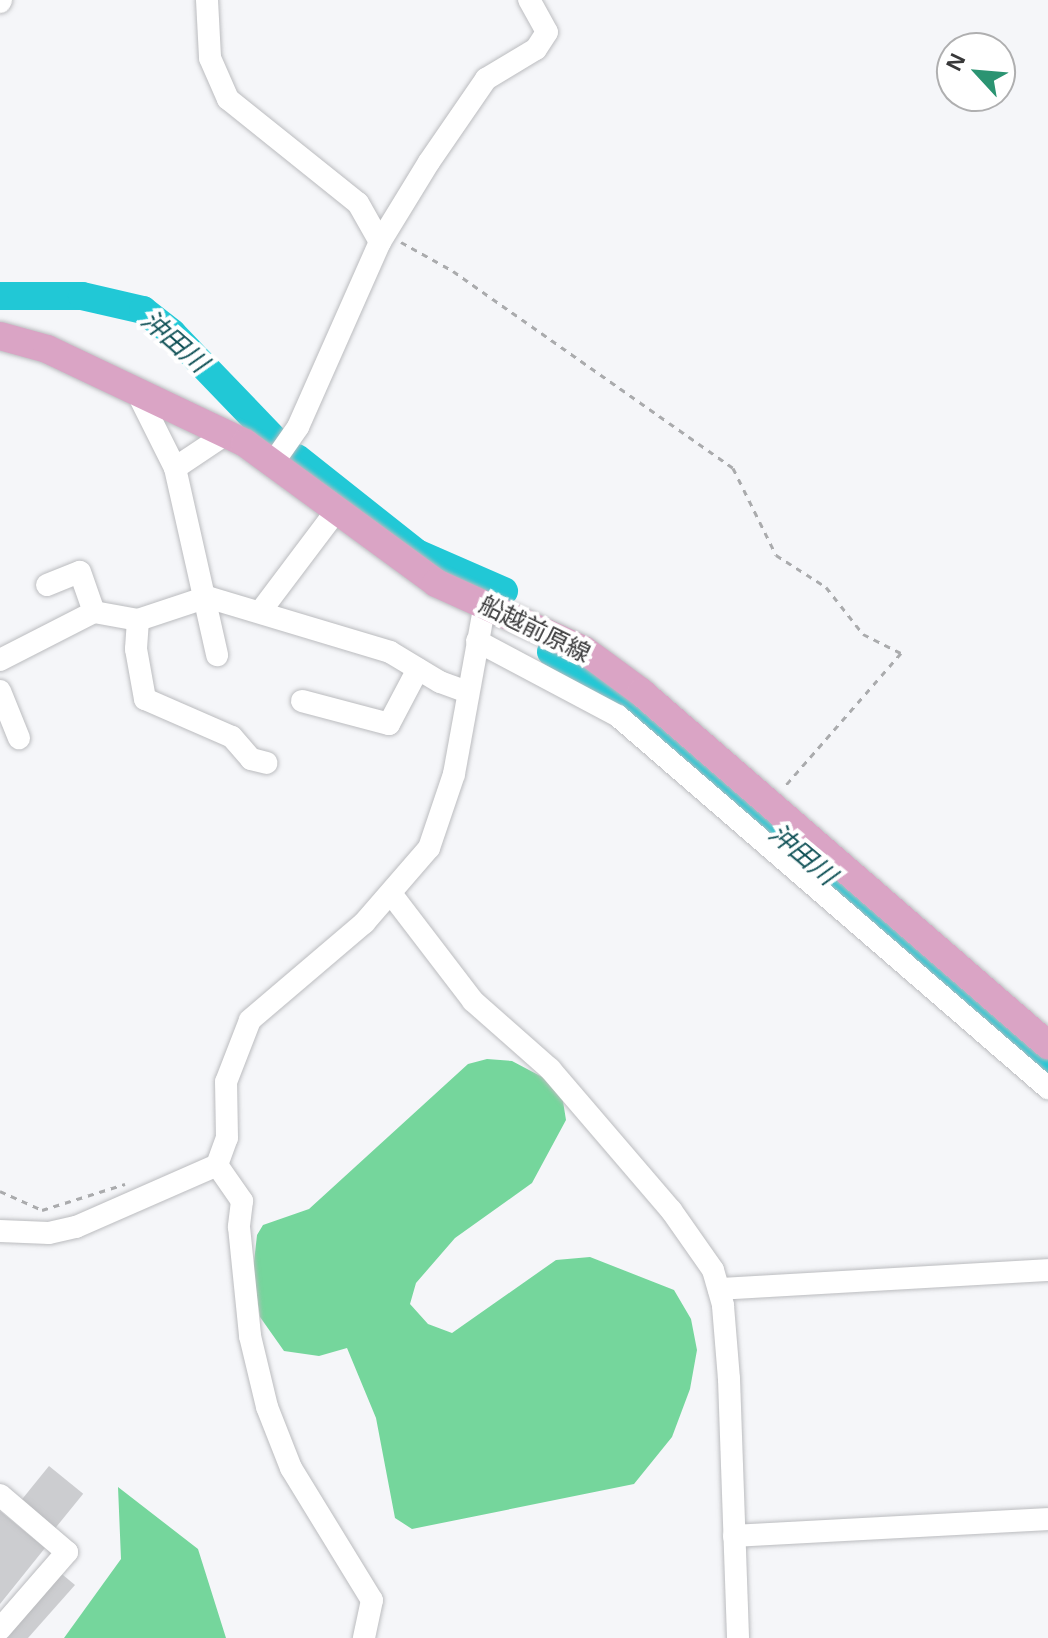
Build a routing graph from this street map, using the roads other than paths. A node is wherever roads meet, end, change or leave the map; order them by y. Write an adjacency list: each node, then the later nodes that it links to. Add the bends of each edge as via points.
1 (207, 0): 3 (street, via 210,58 228,99 358,203)
2 (529, 0): 3 (street, via 547,32 536,49 486,79)
3 (382, 239): 7 (street, via 298,427)
4 (0, 336): 5 (main road, 船越前原線, via 47,349)
5 (138, 394): 6 (main road, 船越前原線); 8 (street)
6 (226, 434): 7 (main road, 船越前原線); 8 (street)
7 (275, 460): 9 (main road, 船越前原線)
8 (175, 468): 11 (street)
9 (336, 511): 12 (main road, 船越前原線, via 436,583); 14 (street)
10 (47, 585): 13 (street, via 80,572)
11 (207, 597): 14 (street); 15 (street); 17 (street)
12 (485, 604): 16 (street); 26 (main road, 船越前原線, via 563,637 599,660)
13 (94, 612): 15 (street); 18 (street)
14 (260, 612): 19 (street, via 390,652)
15 (138, 620): 24 (street, via 136,649 145,699 232,737 251,759)
16 (477, 641): 21 (street); 27 (street, via 576,689 618,716)
17 (217, 655)
18 (0, 660)
19 (418, 669): 21 (street); 22 (street, via 389,724)
20 (0, 691): 23 (street)
21 (465, 691): 25 (street, via 444,810 429,848)
22 (302, 701)
23 (19, 738)
24 (267, 763)
25 (392, 895): 28 (street, via 250,1020 226,1082 227,1138); 31 (street, via 473,1001 550,1069 671,1210 701,1249)
26 (1048, 1045)
27 (1048, 1088)
28 (217, 1165): 29 (street, via 76,1227 49,1233); 36 (street, via 242,1201 239,1227 250,1336 267,1407 291,1468 372,1600)
29 (0, 1231)
30 (1048, 1270): 31 (street)
31 (719, 1289): 34 (street, via 729,1379)
32 (0, 1495): 35 (street, via 67,1552)
33 (1048, 1519): 34 (street)
34 (734, 1536): 37 (street)
35 (0, 1629)
36 (364, 1638)
37 (738, 1638)

